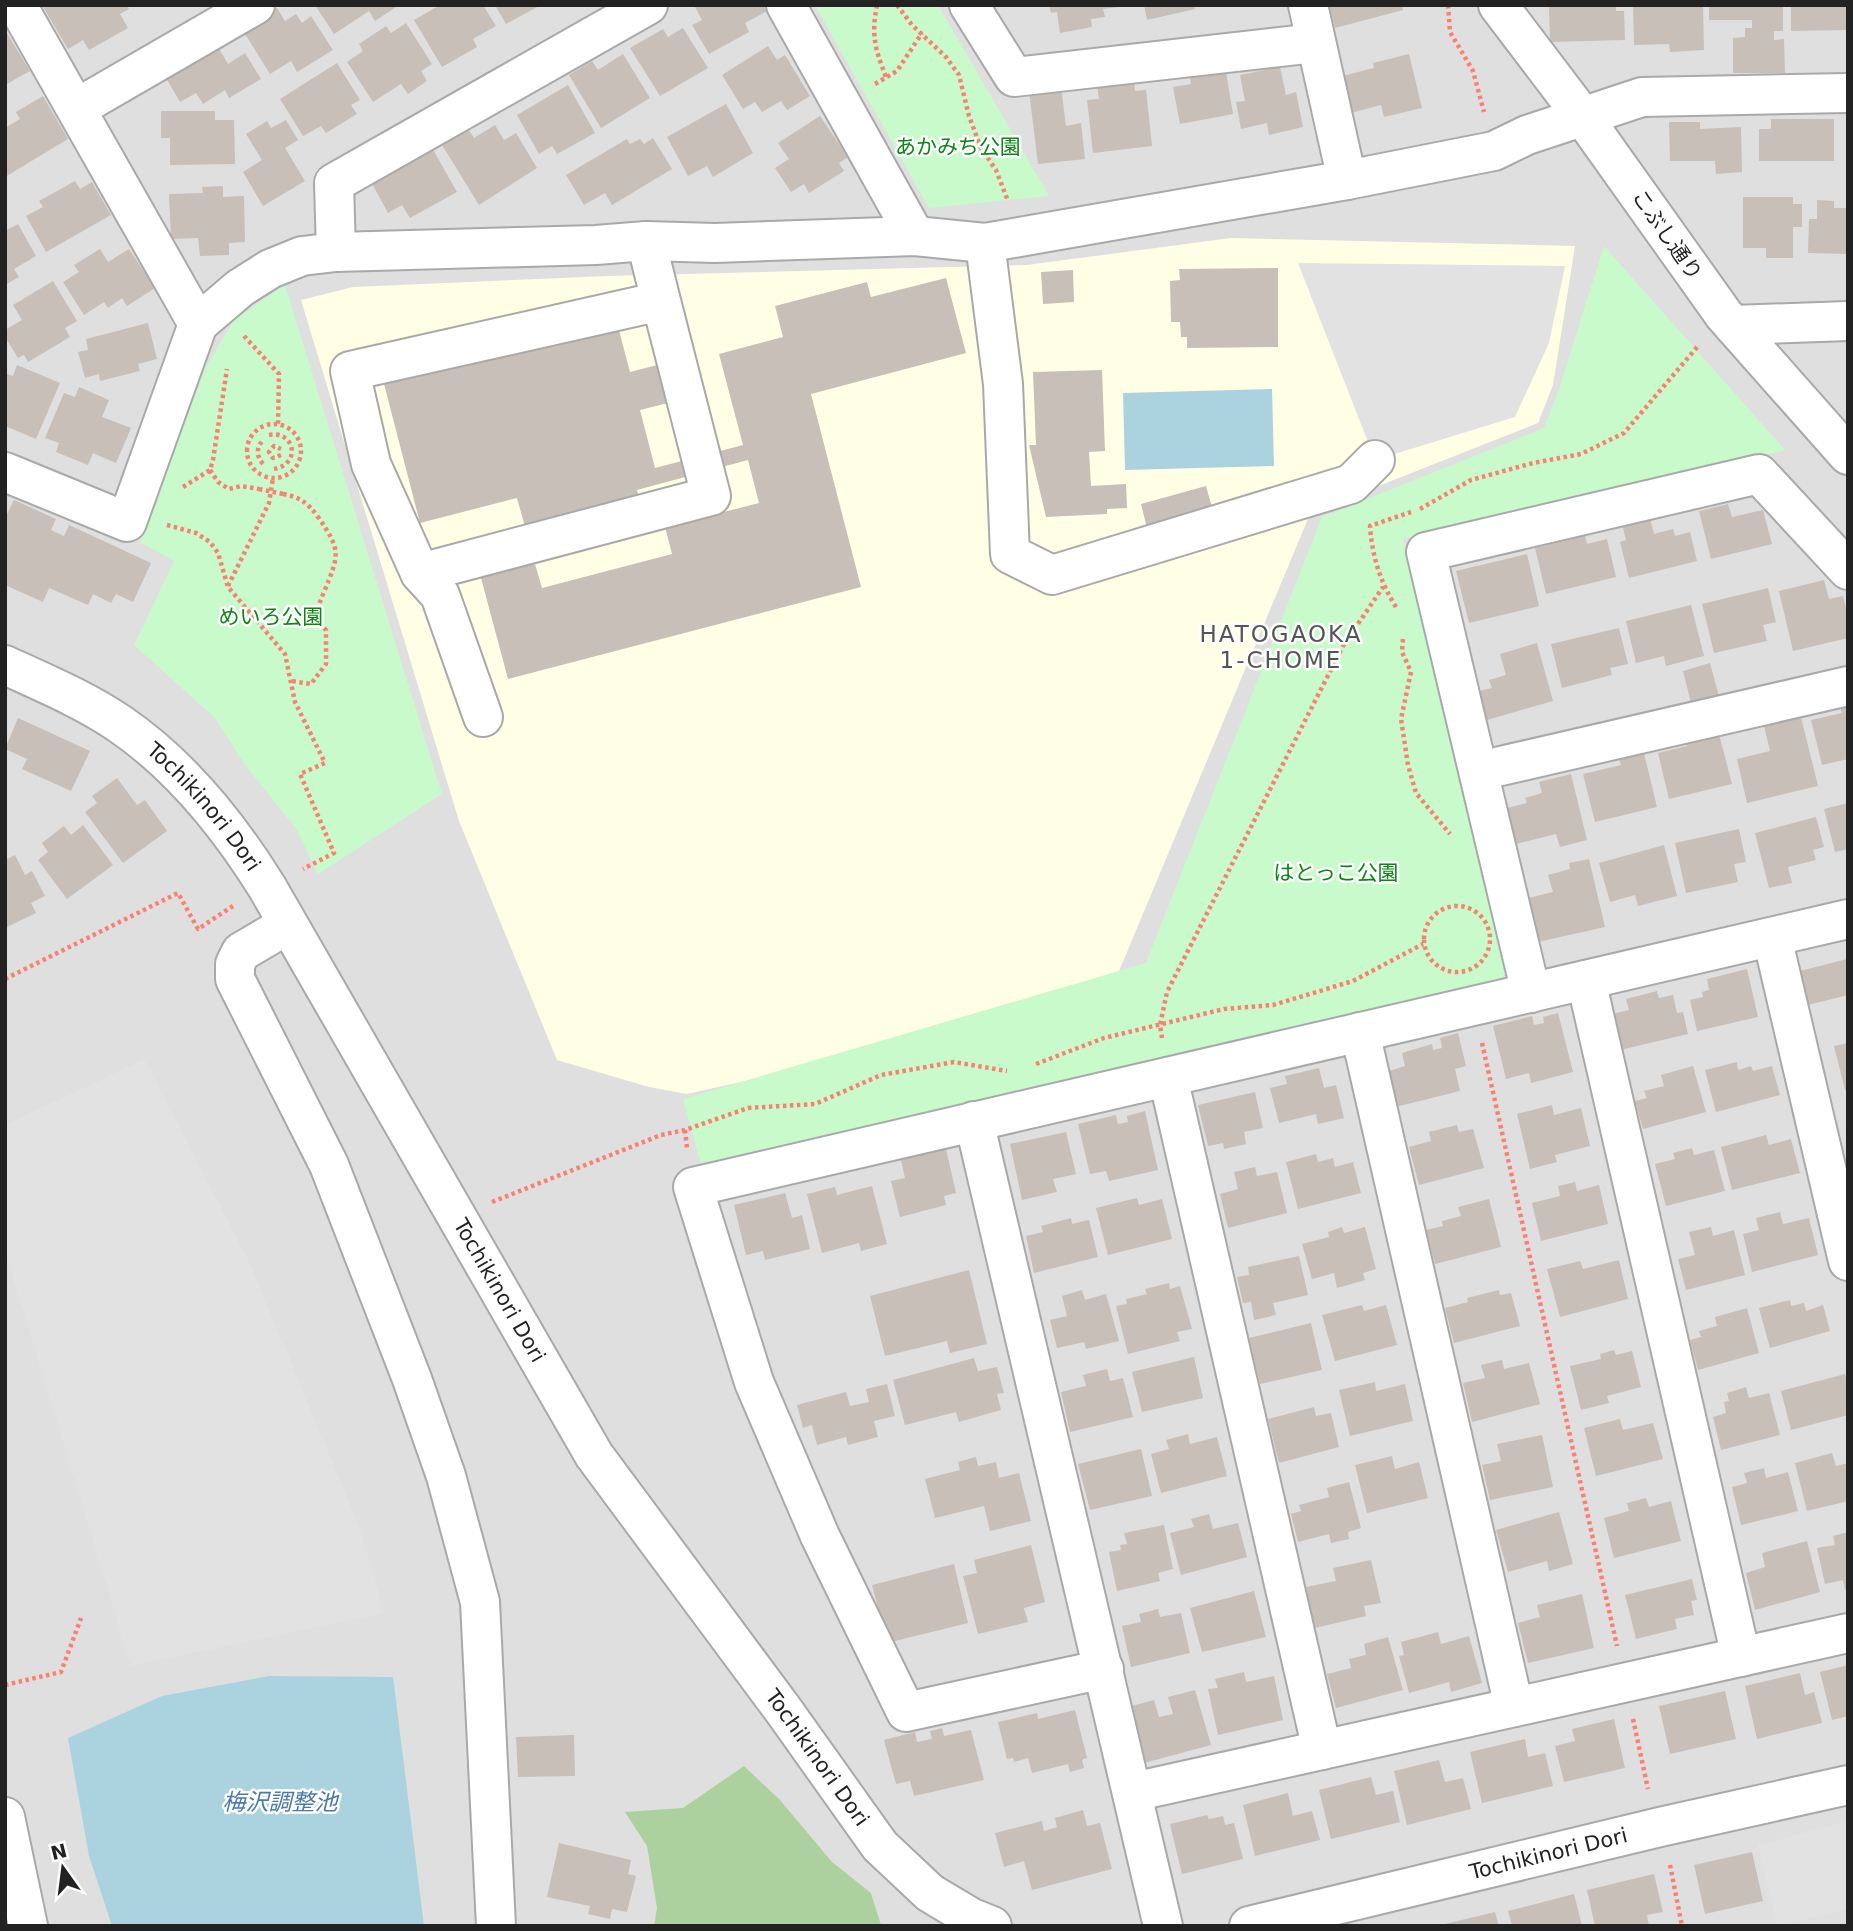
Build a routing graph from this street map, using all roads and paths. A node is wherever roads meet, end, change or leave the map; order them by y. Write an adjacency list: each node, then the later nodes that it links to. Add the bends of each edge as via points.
1 (17, 5): 14 (street)
2 (255, 5): 14 (street)
3 (648, 5): 21 (street, via 334,183)
4 (786, 5): 18 (street)
5 (877, 5): 11 (path, via 872,30 886,77 897,71)
6 (897, 5): 11 (path)
7 (969, 5): 12 (street, via 1014,77)
8 (1308, 5): 12 (street)
9 (1448, 5): 16 (path, via 1450,32 1473,71)
10 (1498, 5): 15 (street, こぶし通り)
11 (922, 33): 19 (path, via 959,75 981,148 996,170 1008,203)
12 (1315, 43): 17 (street)
13 (1848, 93): 15 (street, via 1642,97)
14 (77, 108): 25 (street)
15 (1583, 117): 16 (street); 23 (street, こぶし通り)
16 (1494, 151): 17 (street)
17 (1347, 180): 19 (street)
18 (915, 236): 19 (street); 20 (street)
19 (1001, 240): 36 (street, via 1010,554 1052,575 1352,484)
20 (646, 241): 21 (street); 22 (street)
21 (336, 252): 25 (street, via 302,256 270,269)
22 (661, 301): 50 (street, via 711,496); 50 (street, via 350,371 371,464)
23 (1728, 320): 24 (street); 30 (path); 33 (street, こぶし通り)
24 (1848, 321)
25 (198, 324): 46 (street)
26 (240, 331): 28 (path, via 279,374)
27 (228, 363): 42 (path)
28 (278, 425): 29 (path); 35 (path, via 266,425 251,436)
29 (286, 427): 31 (path); 40 (path, via 297,436 302,453)
30 (1624, 433)
31 (282, 436): 32 (path, via 266,437); 37 (path, via 291,446)
32 (258, 451): 34 (path); 39 (path, via 277,452)
33 (1848, 455)
34 (259, 457): 35 (path); 38 (path)
35 (249, 460): 44 (path, via 255,470)
36 (1375, 460)
37 (288, 462): 39 (path); 40 (path)
38 (263, 464)
39 (281, 467): 41 (path)
40 (295, 468): 44 (path)
41 (273, 469)
42 (209, 470): 45 (path); 54 (path, bridge, via 229,489 241,486 299,497 331,536 337,554 332,577 313,618 326,630 326,664 311,684)
43 (5, 472): 46 (street, via 127,522)
44 (273, 478): 51 (path, via 269,503)
45 (176, 491)
46 (132, 509): 48 (path)
47 (171, 518): 48 (path)
48 (170, 526): 51 (path, via 210,542)
49 (1848, 570): 57 (street, via 1759,474 1426,552)
50 (420, 573): 56 (street, via 440,595)
51 (228, 587): 54 (path, via 285,653)
52 (1383, 587): 68 (path, via 1343,646 1296,737 1167,992)
53 (5, 665): 61 (street, Tochikinori Dori, via 120,724 157,753 217,816 250,860)
54 (292, 681): 58 (path, via 295,702 326,763 300,774 334,853)
55 (1848, 686): 57 (street)
56 (483, 717)
57 (1479, 771): 66 (street)
58 (294, 874)
59 (237, 904): 64 (path, via 198,929 178,893)
60 (1848, 919): 62 (street)
61 (287, 925): 74 (street, Tochikinori Dori); 90 (street, via 240,952 234,964 235,979 329,1165 446,1476 480,1602)
62 (1772, 937): 65 (street); 75 (street)
63 (1423, 944): 63 (path, via 1443,969 1465,971 1485,956 1490,940 1487,924 1477,912 1452,906 1433,915); 68 (path, via 1353,981 1273,1005 1224,1009)
64 (5, 979)
65 (1586, 980): 66 (street); 78 (street)
66 (1531, 993): 67 (street)
67 (1474, 1006): 69 (street); 80 (path)
68 (1160, 1025): 70 (path, via 1104,1038)
69 (1360, 1032): 72 (street); 82 (street)
70 (1026, 1067)
71 (1013, 1072): 74 (path, via 954,1062 881,1076 815,1104 748,1108 661,1135)
72 (1168, 1077): 73 (street); 83 (street)
73 (974, 1121): 79 (street); 79 (street, via 692,1187 754,1382 820,1536 906,1712)
74 (458, 1219): 91 (street, Tochikinori Dori, via 594,1455 880,1846 930,1893)
75 (1848, 1261)
76 (80, 1618): 81 (path, via 61,1672)
77 (1848, 1633): 78 (street)
78 (1741, 1657): 80 (street)
79 (1104, 1668): 85 (street)
80 (1625, 1683): 82 (street); 86 (path)
81 (5, 1685)
82 (1514, 1707): 83 (street)
83 (1322, 1750): 85 (street)
84 (1848, 1786): 93 (street, Tochikinori Dori)
85 (1133, 1792): 92 (street)
86 (1651, 1800)
87 (5, 1817): 89 (street)
88 (1668, 1854): 94 (path)
89 (28, 1926)
90 (496, 1926)
91 (992, 1926)
92 (1163, 1926)
93 (1250, 1926)
94 (1682, 1926)

